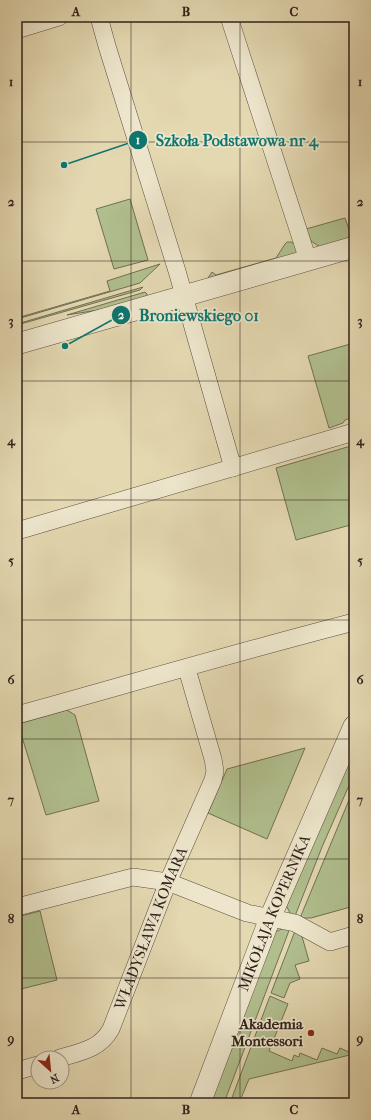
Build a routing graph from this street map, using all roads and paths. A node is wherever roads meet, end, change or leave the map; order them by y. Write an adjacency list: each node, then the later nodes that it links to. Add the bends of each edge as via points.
1 (59, 17): 4 (street)
2 (99, 17): 7 (street)
3 (229, 17): 6 (street)
4 (17, 30)
5 (354, 247): 6 (street)
6 (308, 260): 7 (street)
7 (184, 296): 8 (street); 10 (street)
8 (17, 344)
9 (354, 432): 10 (street)
10 (233, 468): 11 (street)
11 (17, 531)
12 (354, 622): 13 (street)
13 (187, 668): 14 (street); 16 (street, WŁADYSŁAWA KOMARA, via 215,771 214,780)
14 (17, 715)
15 (354, 726): 18 (street, MIKOŁAJA KOPERNIKA)
16 (168, 882): 17 (street, via 133,877); 18 (street, via 247,913); 20 (street, WŁADYSŁAWA KOMARA, via 111,1029 97,1045)
17 (17, 907)
18 (270, 918): 19 (street, via 295,923 330,942); 23 (street, MIKOŁAJA KOPERNIKA)
19 (354, 935)
20 (70, 1055)
21 (30, 1067): 22 (street)
22 (17, 1071)
23 (200, 1103)

